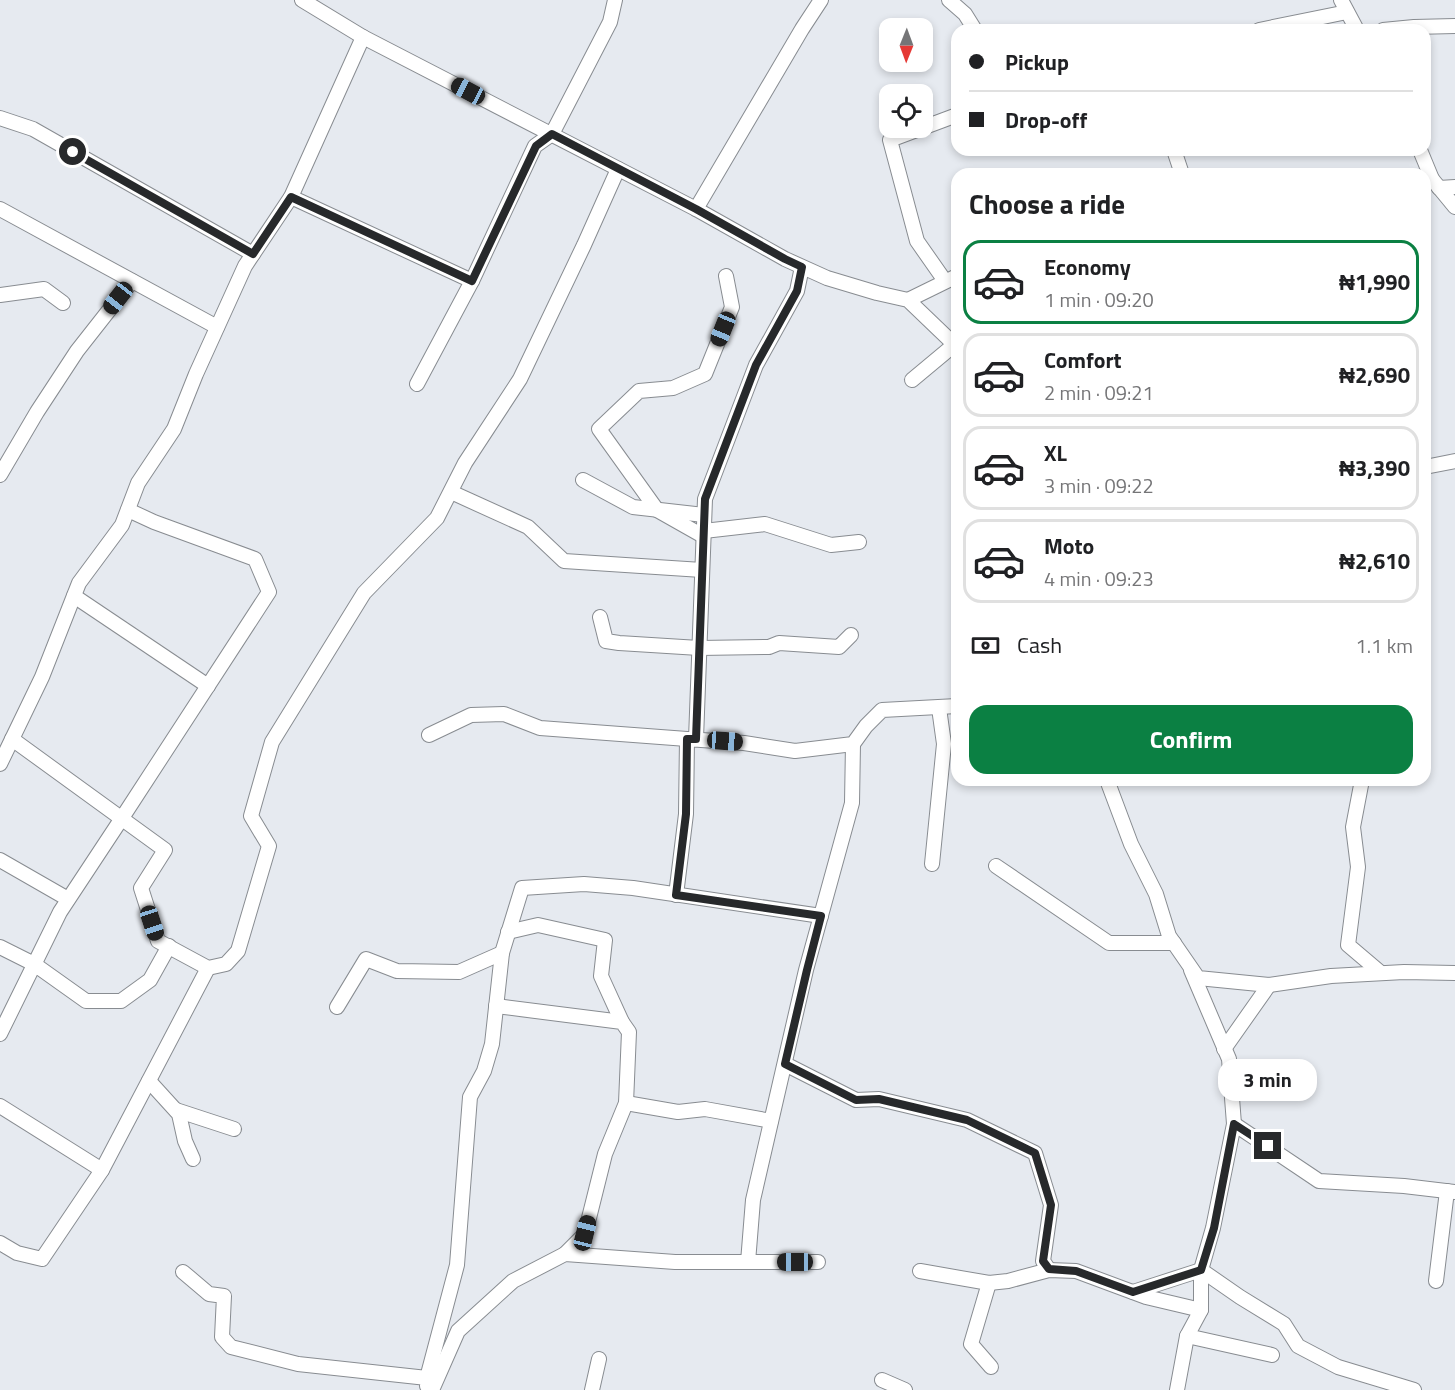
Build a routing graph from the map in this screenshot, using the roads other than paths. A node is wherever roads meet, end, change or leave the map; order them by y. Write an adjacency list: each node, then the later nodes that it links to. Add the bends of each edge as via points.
1 (302, 0): 11 (street)
2 (615, 0): 14 (street, via 610,22)
3 (821, 0): 21 (street)
4 (949, 0): 6 (street)
5 (1344, 6): 7 (street); 8 (street)
6 (971, 24)
7 (1280, 24)
8 (1354, 24)
9 (1455, 26): 10 (street)
10 (1431, 27)
11 (363, 37): 14 (street); 18 (street)
12 (951, 117): 25 (street, via 890,141 918,241)
13 (0, 118): 22 (street, via 33,129)
14 (552, 134): 15 (street); 27 (street, via 536,146)
15 (618, 169): 21 (street); 40 (street, via 520,379 465,463)
16 (1432, 182): 17 (street); 19 (street)
17 (1455, 187)
18 (291, 197): 22 (street); 27 (street)
19 (1455, 207)
20 (0, 209): 26 (street)
21 (696, 209): 23 (street)
22 (253, 254): 31 (street)
23 (802, 267): 29 (street, via 827,278); 43 (street, via 797,291 756,365 705,499)
24 (726, 276): 42 (street, via 732,307 705,374 673,388 639,391 599,429)
25 (951, 279): 29 (street)
26 (132, 281): 31 (street); 38 (street, via 77,351)
27 (472, 281): 35 (street)
28 (0, 296): 30 (street, via 44,289)
29 (908, 300): 32 (street)
30 (63, 303)
31 (217, 327): 41 (street, via 174,429 138,483)
32 (951, 341)
33 (951, 350): 34 (street)
34 (912, 380)
35 (417, 384)
36 (1455, 461): 37 (street)
37 (1431, 467)
38 (0, 476)
39 (583, 480): 42 (street, via 633,507)
40 (451, 492): 46 (street, via 528,527 564,561); 75 (street, via 437,518 364,594 272,742 252,816 269,846 238,951 226,964)
41 (128, 510): 47 (street); 51 (street, via 255,559 269,592)
42 (657, 510): 43 (street); 44 (street)
43 (704, 515): 44 (street)
44 (703, 534): 45 (street, via 765,524 831,544); 46 (street)
45 (858, 542)
46 (702, 570): 50 (street)
47 (74, 596): 51 (street); 55 (street)
48 (600, 617): 50 (street, via 606,641)
49 (851, 635): 50 (street, via 839,647 779,643 769,647)
50 (699, 648): 56 (street)
51 (208, 686): 61 (street)
52 (951, 707): 53 (street)
53 (939, 708): 57 (street, via 882,710); 63 (street, via 944,744)
54 (429, 735): 56 (street, via 471,715 504,714 540,728)
55 (12, 739): 58 (street); 61 (street)
56 (691, 739): 57 (street, via 795,750); 65 (street)
57 (853, 744): 67 (street, via 852,803)
58 (0, 764)
59 (1109, 786): 69 (street)
60 (1361, 786): 76 (street, via 1353,827 1358,867 1348,945)
61 (122, 818): 66 (street); 70 (street, via 165,850 141,888 158,941)
62 (0, 860): 66 (street)
63 (932, 864)
64 (996, 866): 69 (street, via 1109,943)
65 (676, 895): 67 (street); 68 (street, via 584,885 522,888)
66 (68, 899): 74 (street)
67 (821, 916): 84 (street)
68 (508, 932): 72 (street); 81 (street, via 538,925 605,940 601,976)
69 (1174, 943): 73 (street)
70 (169, 946): 74 (street, via 150,980 121,1001 86,1000); 75 (street)
71 (0, 947): 74 (street)
72 (502, 953): 79 (street); 80 (street, via 459,972 397,971 366,959)
73 (1187, 961): 78 (street, via 1198,978); 83 (street)
74 (34, 964): 82 (street)
75 (208, 968): 85 (street)
76 (1381, 973): 77 (street); 78 (street)
77 (1455, 973)
78 (1269, 985): 83 (street)
79 (496, 1006): 81 (street); 112 (street, via 492,1044 470,1097 457,1265)
80 (337, 1007)
81 (622, 1022): 86 (street, via 629,1032)
82 (0, 1034)
83 (1224, 1049): 90 (street, via 1229,1059)
84 (785, 1064): 89 (street); 99 (street, via 856,1100 879,1099 967,1120 1035,1153 1051,1205 1043,1261)
85 (148, 1081): 88 (street); 93 (street)
86 (626, 1103): 89 (street, via 678,1113 705,1109); 96 (street, via 605,1154 585,1233)
87 (0, 1106): 93 (street)
88 (176, 1110): 91 (street); 92 (street)
89 (771, 1121): 97 (street, via 753,1200)
90 (1234, 1124): 94 (street, via 1319,1180); 100 (street, via 1214,1228)
91 (234, 1129)
92 (193, 1159)
93 (102, 1170): 95 (street, via 42,1259 17,1253)
94 (1451, 1192): 103 (street)
95 (0, 1243)
96 (565, 1254): 97 (street, via 675,1262); 112 (street, via 513,1281 458,1330)
97 (748, 1262): 98 (street)
98 (818, 1262)
99 (1049, 1269): 104 (street); 105 (street, via 1076,1271)
100 (1201, 1270): 105 (street); 106 (street); 116 (street, via 1284,1324 1298,1346 1338,1367)
101 (920, 1271): 104 (street)
102 (183, 1272): 112 (street, via 209,1294 224,1296 222,1337 231,1347 298,1364)
103 (1436, 1281)
104 (989, 1283): 110 (street, via 971,1344)
105 (1133, 1292): 106 (street)
106 (1201, 1310): 107 (street)
107 (1187, 1336): 108 (street); 115 (street)
108 (1272, 1355)
109 (599, 1359): 113 (street)
110 (991, 1367)
111 (882, 1380): 114 (street)
112 (429, 1386)
113 (592, 1390)
114 (905, 1390)
115 (1177, 1390)
116 (1414, 1390)

